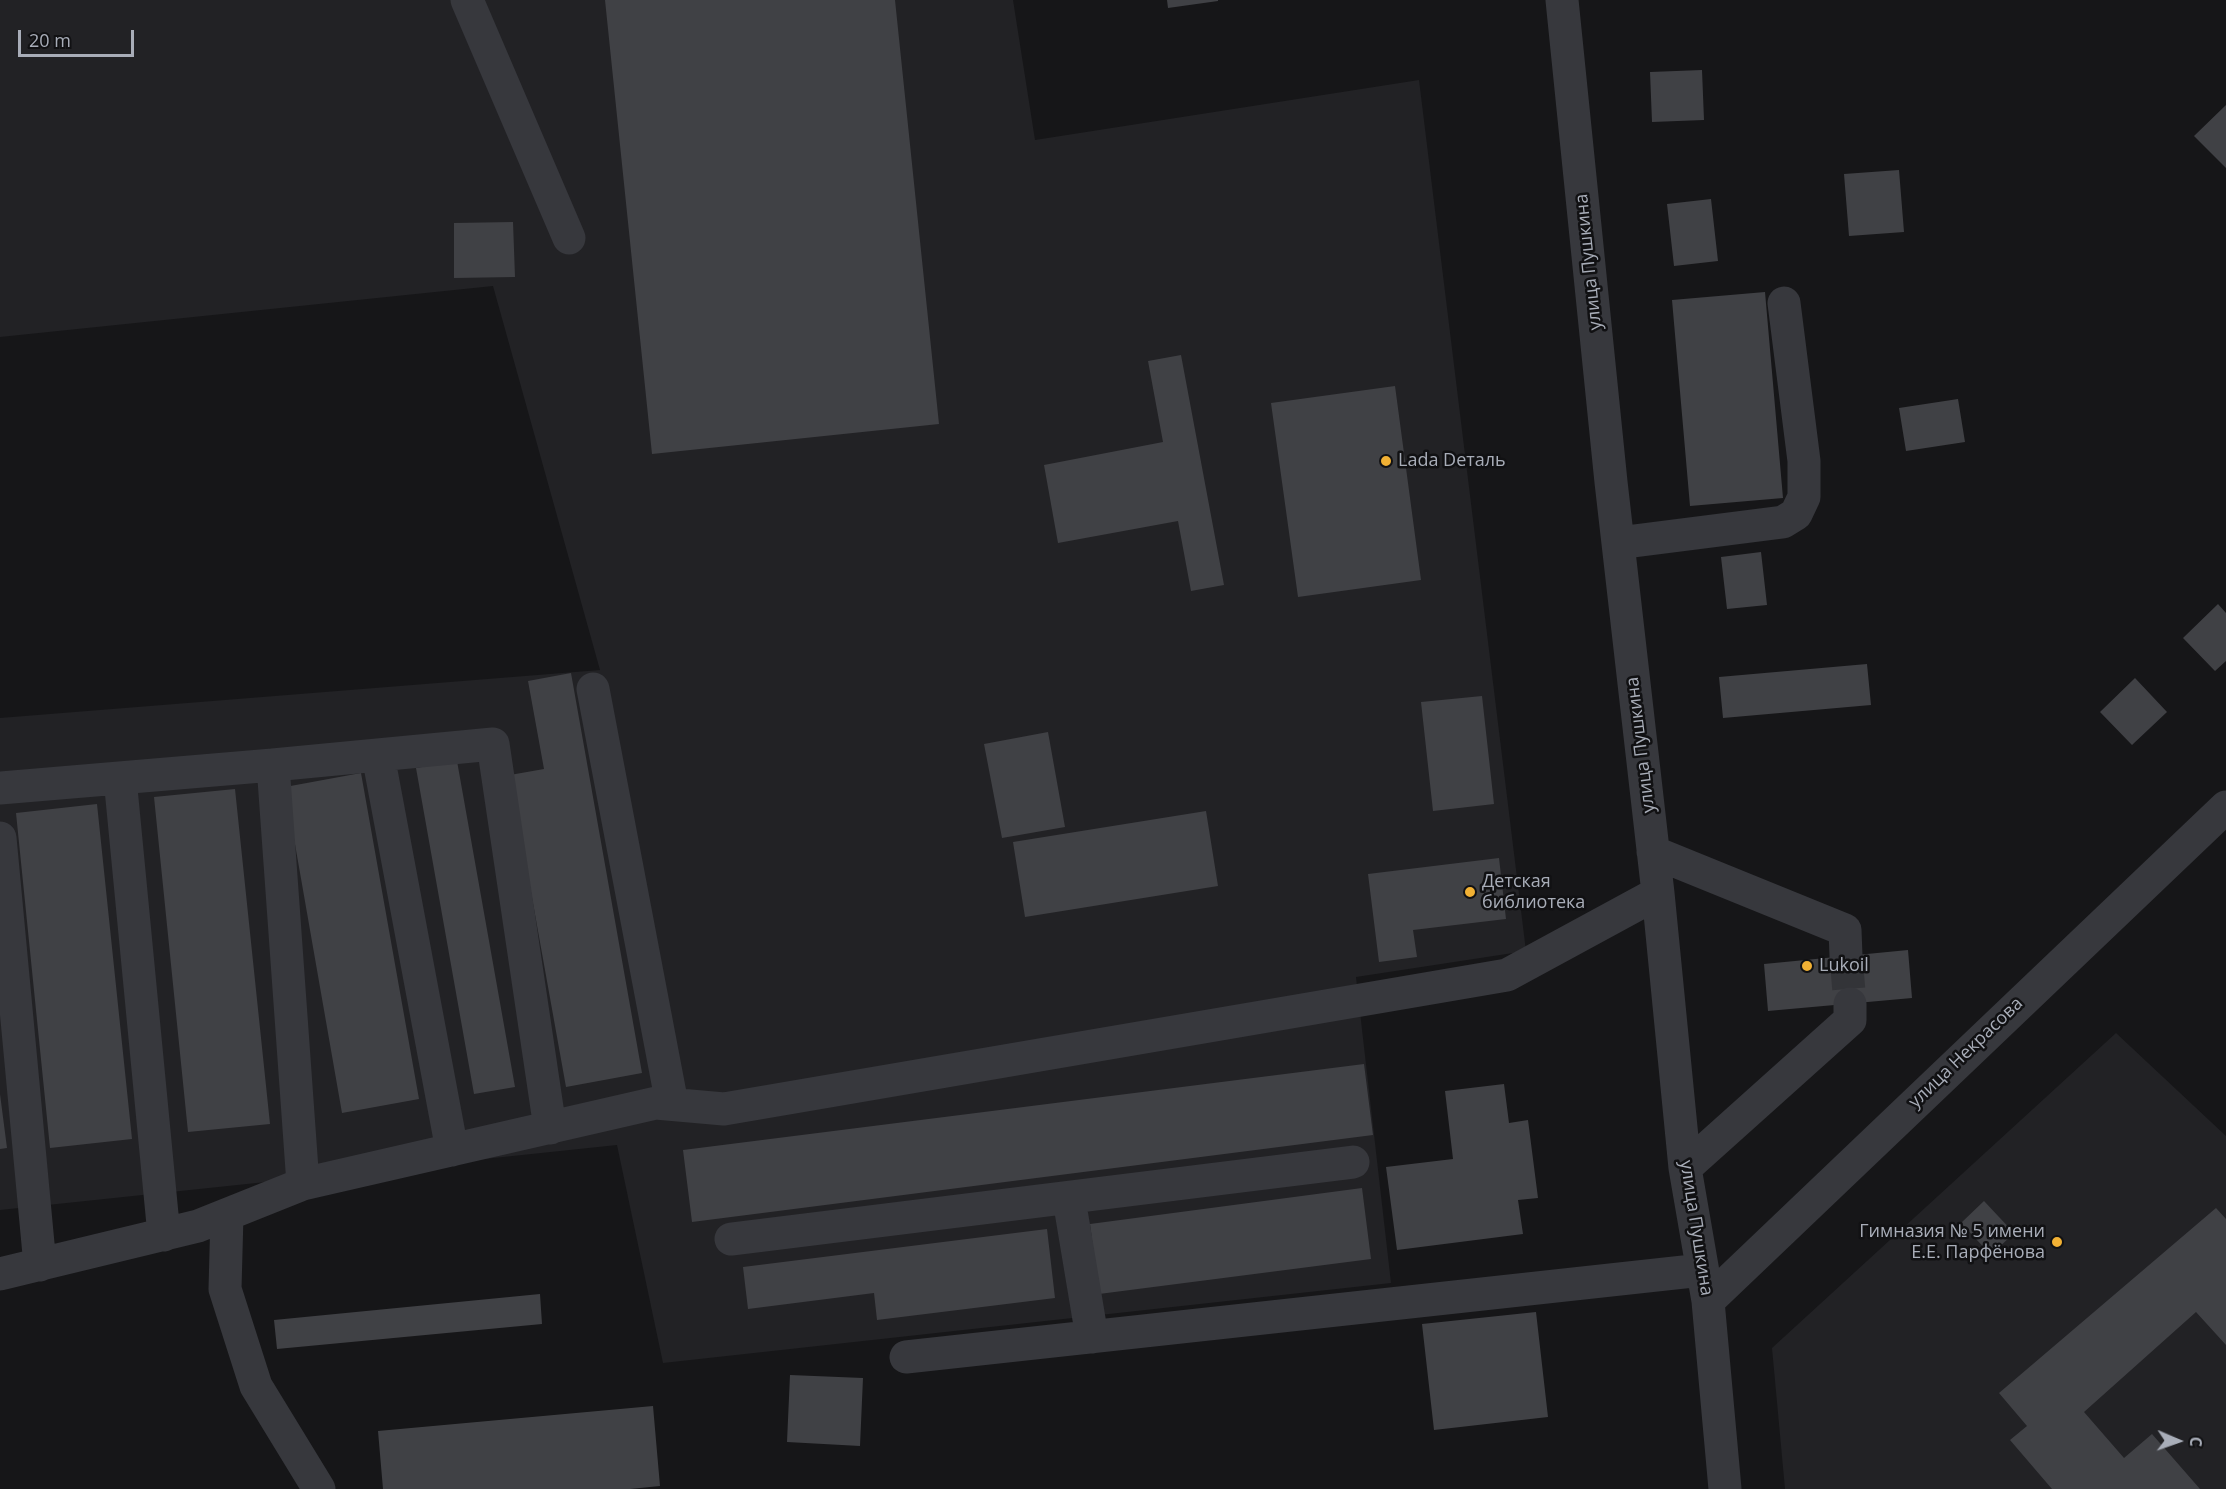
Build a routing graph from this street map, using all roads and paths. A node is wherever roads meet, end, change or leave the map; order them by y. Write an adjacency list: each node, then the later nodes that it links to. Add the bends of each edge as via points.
1 (467, 0): 3 (street)
2 (1562, 0): 5 (street, улица Пушкина)
3 (569, 238)
4 (1784, 303): 5 (street, via 1804,461 1804,497 1796,514 1783,522)
5 (1618, 543): 13 (street, улица Пушкина)
6 (593, 688): 17 (street)
7 (378, 755): 8 (street); 18 (street, via 493,744); 19 (street)
8 (273, 765): 9 (street); 22 (street)
9 (120, 778): 10 (street); 25 (street)
10 (0, 788)
11 (2226, 807): 29 (street, улица Некрасова)
12 (0, 838): 27 (street)
13 (1653, 852): 14 (street, улица Пушкина); 15 (street, via 1845,930)
14 (1658, 892): 17 (street, via 1507,975 724,1108); 21 (street, улица Пушкина)
15 (1846, 956)
16 (1850, 1004): 21 (street, via 1850,1020)
17 (672, 1104): 18 (street, via 656,1103)
18 (550, 1128): 19 (street)
19 (452, 1150): 22 (street)
20 (1353, 1162): 23 (street)
21 (1685, 1168): 29 (street, улица Пушкина)
22 (303, 1184): 24 (street)
23 (1070, 1199): 26 (street); 30 (street)
24 (227, 1215): 25 (street); 32 (street, via 225,1289 256,1386)
25 (164, 1235): 27 (street)
26 (730, 1239)
27 (40, 1265): 28 (street)
28 (0, 1274)
29 (1705, 1286): 30 (street); 33 (street, улица Пушкина)
30 (1092, 1337): 31 (street)
31 (906, 1357)
32 (319, 1489)
33 (1725, 1489)

